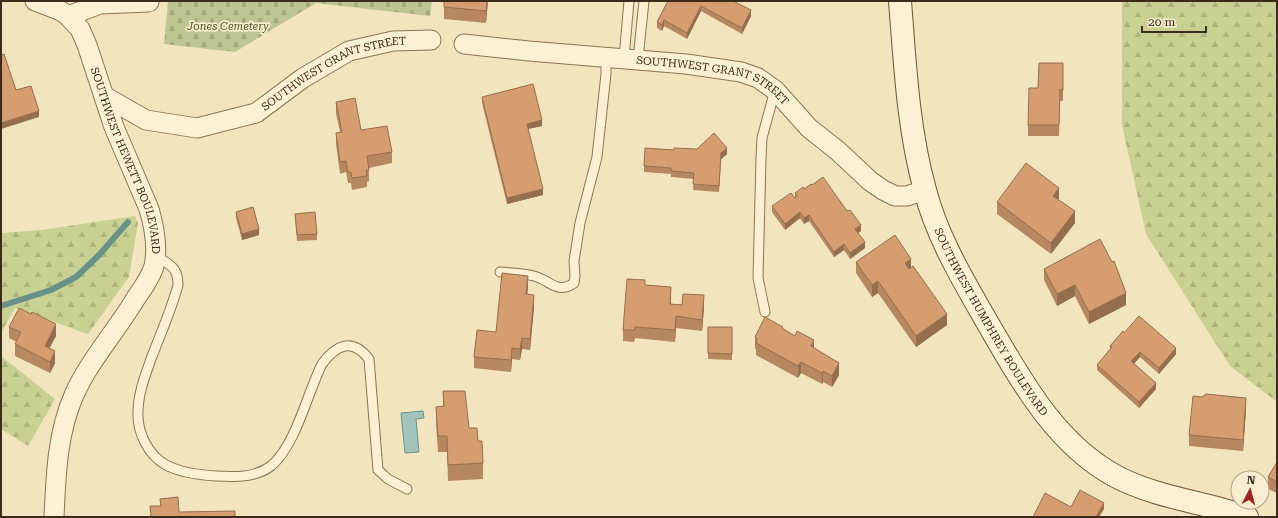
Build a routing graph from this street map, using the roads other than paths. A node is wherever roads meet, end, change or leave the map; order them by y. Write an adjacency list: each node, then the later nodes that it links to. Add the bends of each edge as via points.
1 (35, 1): 6 (street, SOUTHWEST HEWETT BOULEVARD, via 52,6)
2 (629, 1): 9 (lane)
3 (644, 1): 9 (lane)
4 (900, 1): 12 (main road, SOUTHWEST HUMPHREY BOULEVARD, via 910,116)
5 (149, 2): 6 (street, via 100,4)
6 (68, 16): 11 (street, SOUTHWEST HEWETT BOULEVARD, via 80,29)
7 (431, 40): 11 (street, SOUTHWEST GRANT STREET, via 393,41 349,51 304,78 256,113 197,128 146,120)
8 (464, 44): 9 (street, SOUTHWEST GRANT STREET)
9 (623, 58): 10 (street, SOUTHWEST GRANT STREET, via 741,72 758,78); 14 (lane, via 606,74 597,156 580,223 574,261 574,283 561,288 532,275)
10 (775, 90): 12 (street, SOUTHWEST GRANT STREET, via 809,128 883,190 895,196 907,196); 15 (lane, via 762,138 758,278)
11 (104, 96): 13 (street, SOUTHWEST HEWETT BOULEVARD, via 114,127 149,209)
12 (925, 190): 18 (main road, SOUTHWEST HUMPHREY BOULEVARD, via 936,223 964,283 1030,393 1067,439 1099,466 1142,488)
13 (155, 255): 16 (lane, via 175,270 178,276 178,285 139,400 139,425 147,448 155,456 166,465 194,474 241,477 250,476 269,467 291,440 322,364 330,354 348,345 357,348 369,359 378,470 388,479); 17 (street, SOUTHWEST HEWETT BOULEVARD, via 152,272 74,396 60,441)
14 (500, 272)
15 (765, 312)
16 (407, 489)
17 (54, 517)
18 (1247, 517)

